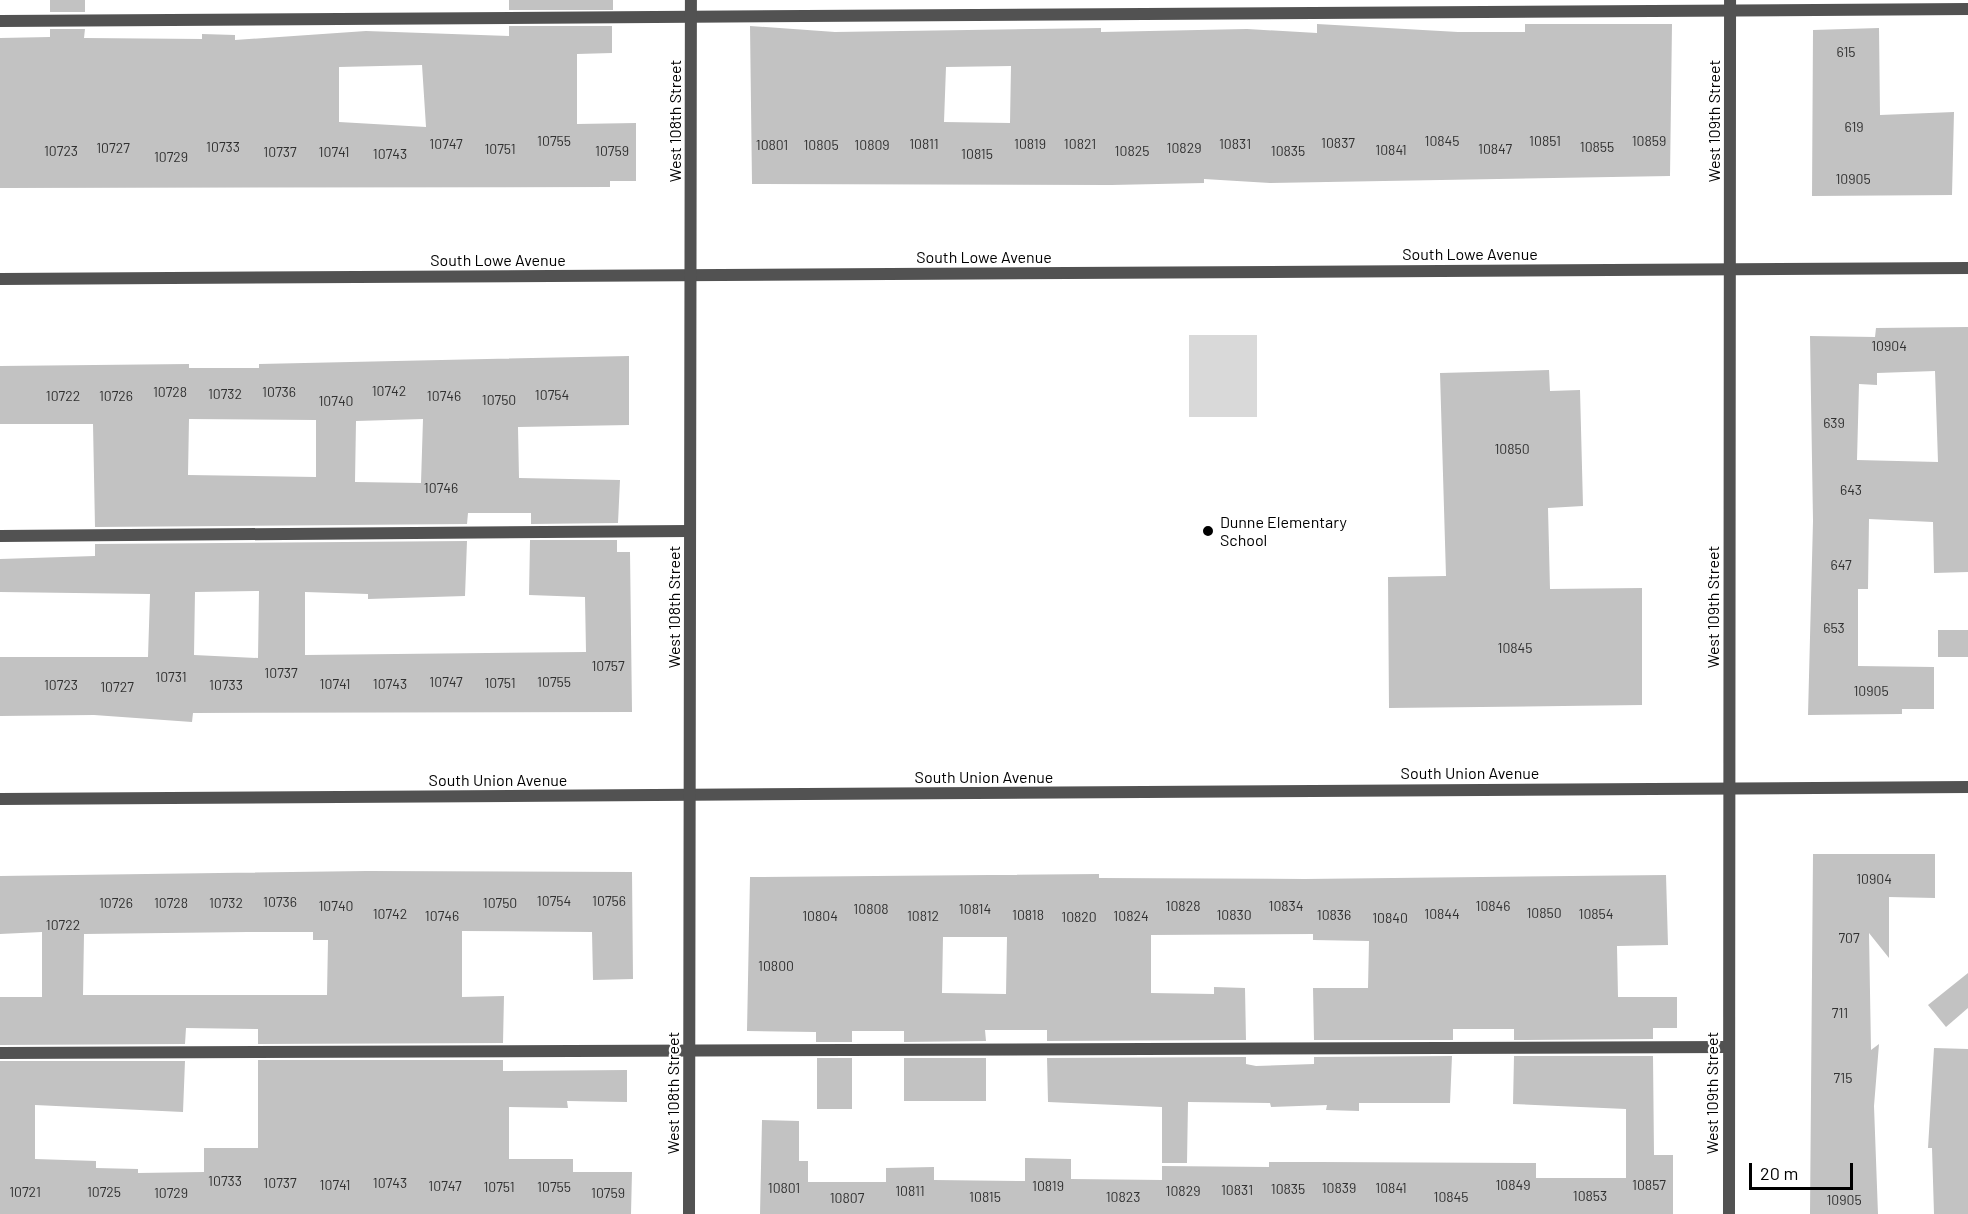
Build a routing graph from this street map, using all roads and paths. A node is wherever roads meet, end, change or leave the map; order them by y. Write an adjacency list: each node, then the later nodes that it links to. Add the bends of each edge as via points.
1 (691, 0): 4 (street, West 108th Street)
2 (1730, 5): 3 (street); 4 (street); 7 (street, West 109th Street)
3 (1968, 9)
4 (691, 17): 5 (street); 8 (street, West 108th Street)
5 (0, 21)
6 (1968, 268): 7 (street, South Lowe Avenue)
7 (1731, 270): 8 (street, South Lowe Avenue); 13 (street, West 109th Street)
8 (691, 275): 9 (street, South Lowe Avenue); 10 (street, West 108th Street)
9 (0, 279)
10 (690, 531): 11 (street); 14 (street, West 108th Street)
11 (0, 536)
12 (1968, 787): 13 (street, South Union Avenue)
13 (1730, 788): 14 (street, South Union Avenue); 16 (street, West 109th Street)
14 (690, 795): 15 (street, South Union Avenue); 17 (street, West 108th Street)
15 (0, 799)
16 (1729, 1047): 17 (street); 20 (street, West 109th Street)
17 (690, 1049): 18 (street); 19 (street, West 108th Street)
18 (0, 1053)
19 (689, 1214)
20 (1729, 1214)

